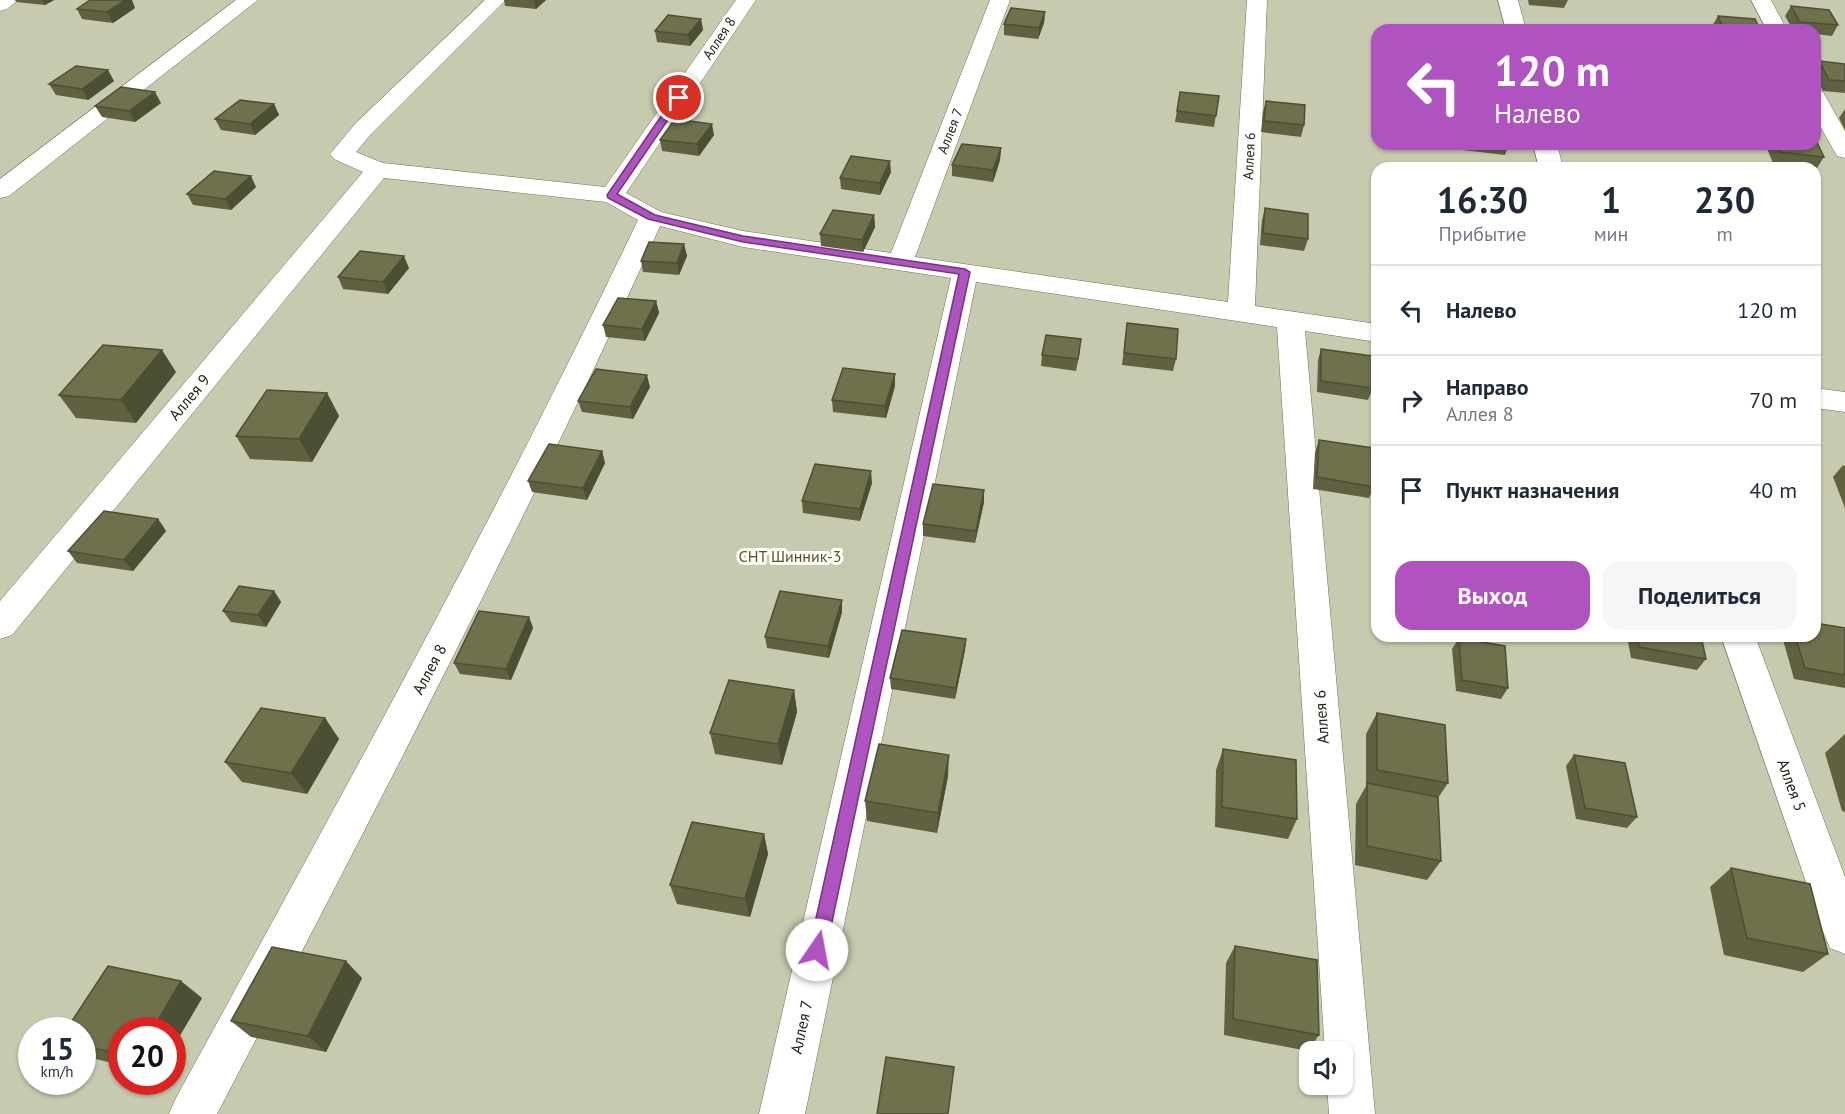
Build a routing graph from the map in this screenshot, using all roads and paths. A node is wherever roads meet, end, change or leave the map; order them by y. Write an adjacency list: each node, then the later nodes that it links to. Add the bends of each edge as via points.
1 (8, 0): 9 (lane)
2 (248, 0): 15 (lane)
3 (495, 0): 14 (lane, via 342,154)
4 (746, 0): 16 (lane, Аллея 8)
5 (999, 0): 18 (lane, Аллея 7)
6 (1257, 0): 20 (lane, Аллея 6)
7 (1508, 0): 10 (lane)
8 (1761, 0): 11 (lane)
9 (0, 5)
10 (1514, 24)
11 (1774, 24)
12 (1821, 108): 13 (lane)
13 (1845, 151)
14 (378, 170): 16 (lane); 25 (lane, Аллея 9)
15 (0, 191)
16 (612, 195): 17 (lane)
17 (652, 217): 18 (lane, via 743,239); 28 (lane, Аллея 8, via 485,565)
18 (900, 262): 19 (lane)
19 (965, 272): 20 (lane); 29 (lane, Аллея 7)
20 (1241, 313): 21 (lane)
21 (1290, 320): 22 (lane); 30 (lane, Аллея 6)
22 (1371, 332)
23 (1821, 399): 24 (lane)
24 (1845, 402)
25 (0, 625)
26 (1740, 642): 27 (lane, Аллея 5)
27 (1845, 934)
28 (192, 1114)
29 (782, 1114)
30 (1352, 1114)

